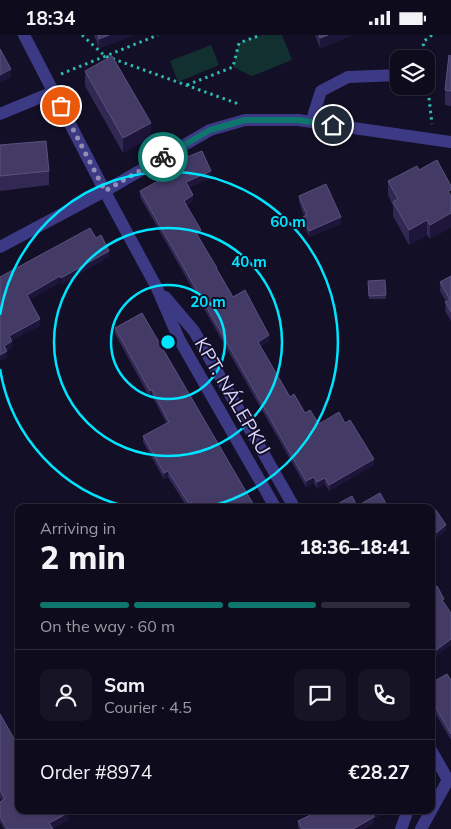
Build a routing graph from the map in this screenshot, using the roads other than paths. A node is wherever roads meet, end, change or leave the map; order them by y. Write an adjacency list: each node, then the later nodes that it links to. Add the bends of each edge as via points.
1 (24, 35): 3 (street, KPT. NÁLEPKU)
2 (390, 75): 5 (street, via 348,77 321,91)
3 (53, 92): 4 (street); 7 (street, KPT. NÁLEPKU)
4 (0, 114)
5 (313, 122): 6 (street); 7 (street, via 245,120 210,130)
6 (451, 142)
7 (105, 191): 8 (street); 9 (street, KPT. NÁLEPKU)
8 (0, 247)
9 (157, 288): 10 (street, KPT. NÁLEPKU, via 178,339); 11 (street, via 194,331)
10 (273, 504)
11 (292, 504)
12 (435, 758): 13 (street)
13 (449, 782): 14 (street)
14 (435, 806)
15 (407, 814): 17 (street)
16 (430, 814): 18 (street)
17 (401, 829)
18 (421, 829)

